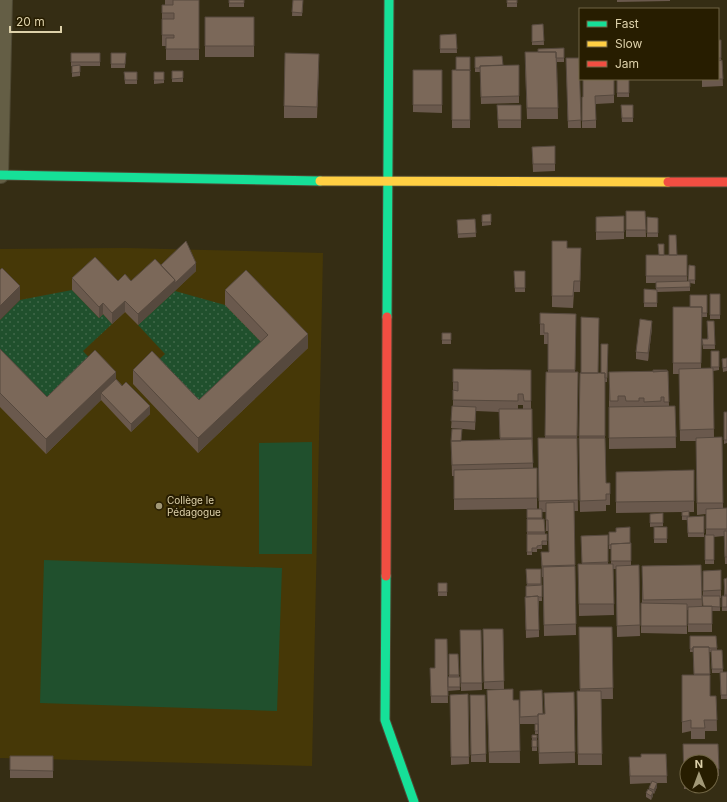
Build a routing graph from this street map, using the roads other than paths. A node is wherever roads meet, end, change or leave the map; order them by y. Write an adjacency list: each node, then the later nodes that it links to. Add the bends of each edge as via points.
1 (5, 0): 3 (street)
2 (389, 0): 4 (street)
3 (1, 176): 4 (street)
4 (388, 182): 5 (street); 6 (street, via 385,720)
5 (727, 182)
6 (414, 802)

